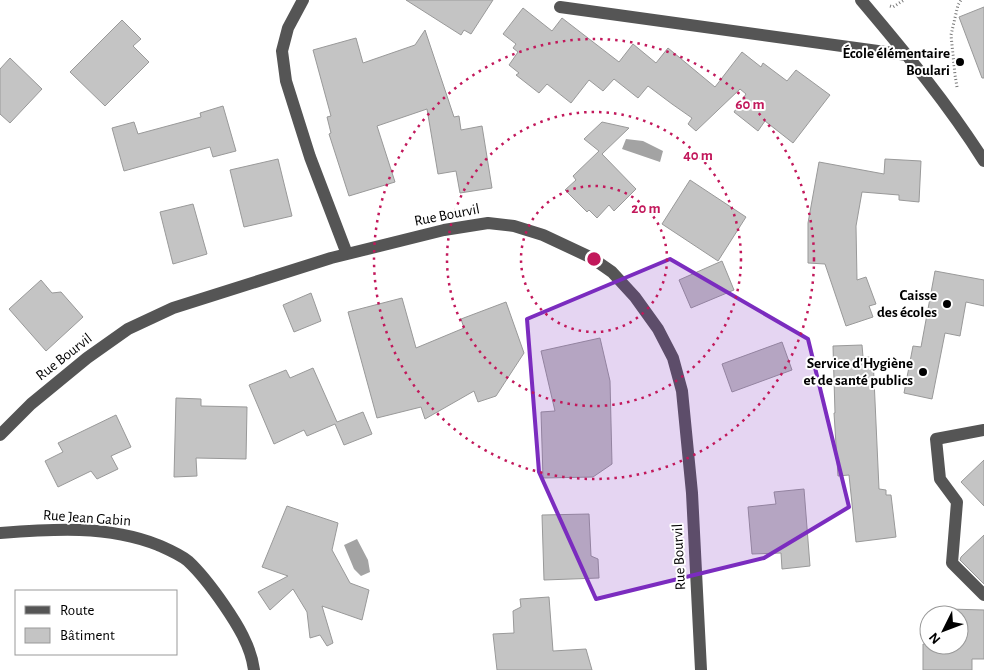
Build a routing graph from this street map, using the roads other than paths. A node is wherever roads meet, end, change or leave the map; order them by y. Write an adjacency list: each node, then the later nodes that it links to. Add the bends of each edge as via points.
1 (303, 0): 6 (street, via 288,28 282,51 286,81 310,157)
2 (861, 0): 4 (street)
3 (560, 8): 4 (street)
4 (907, 55): 5 (street)
5 (984, 161)
6 (347, 254): 8 (street, Rue Bourvil, via 173,308 128,329 30,404); 12 (street, Rue Bourvil, via 444,230 488,223 514,226 543,235 592,258 612,272 635,296 673,358 682,391)
7 (984, 430): 10 (street, via 936,439 940,479 957,502 952,563)
8 (0, 435)
9 (0, 533): 11 (street, Rue Jean Gabin, via 51,529 117,533 142,538 166,549 186,560 206,580 245,641)
10 (984, 595)
11 (254, 670)
12 (701, 670)

